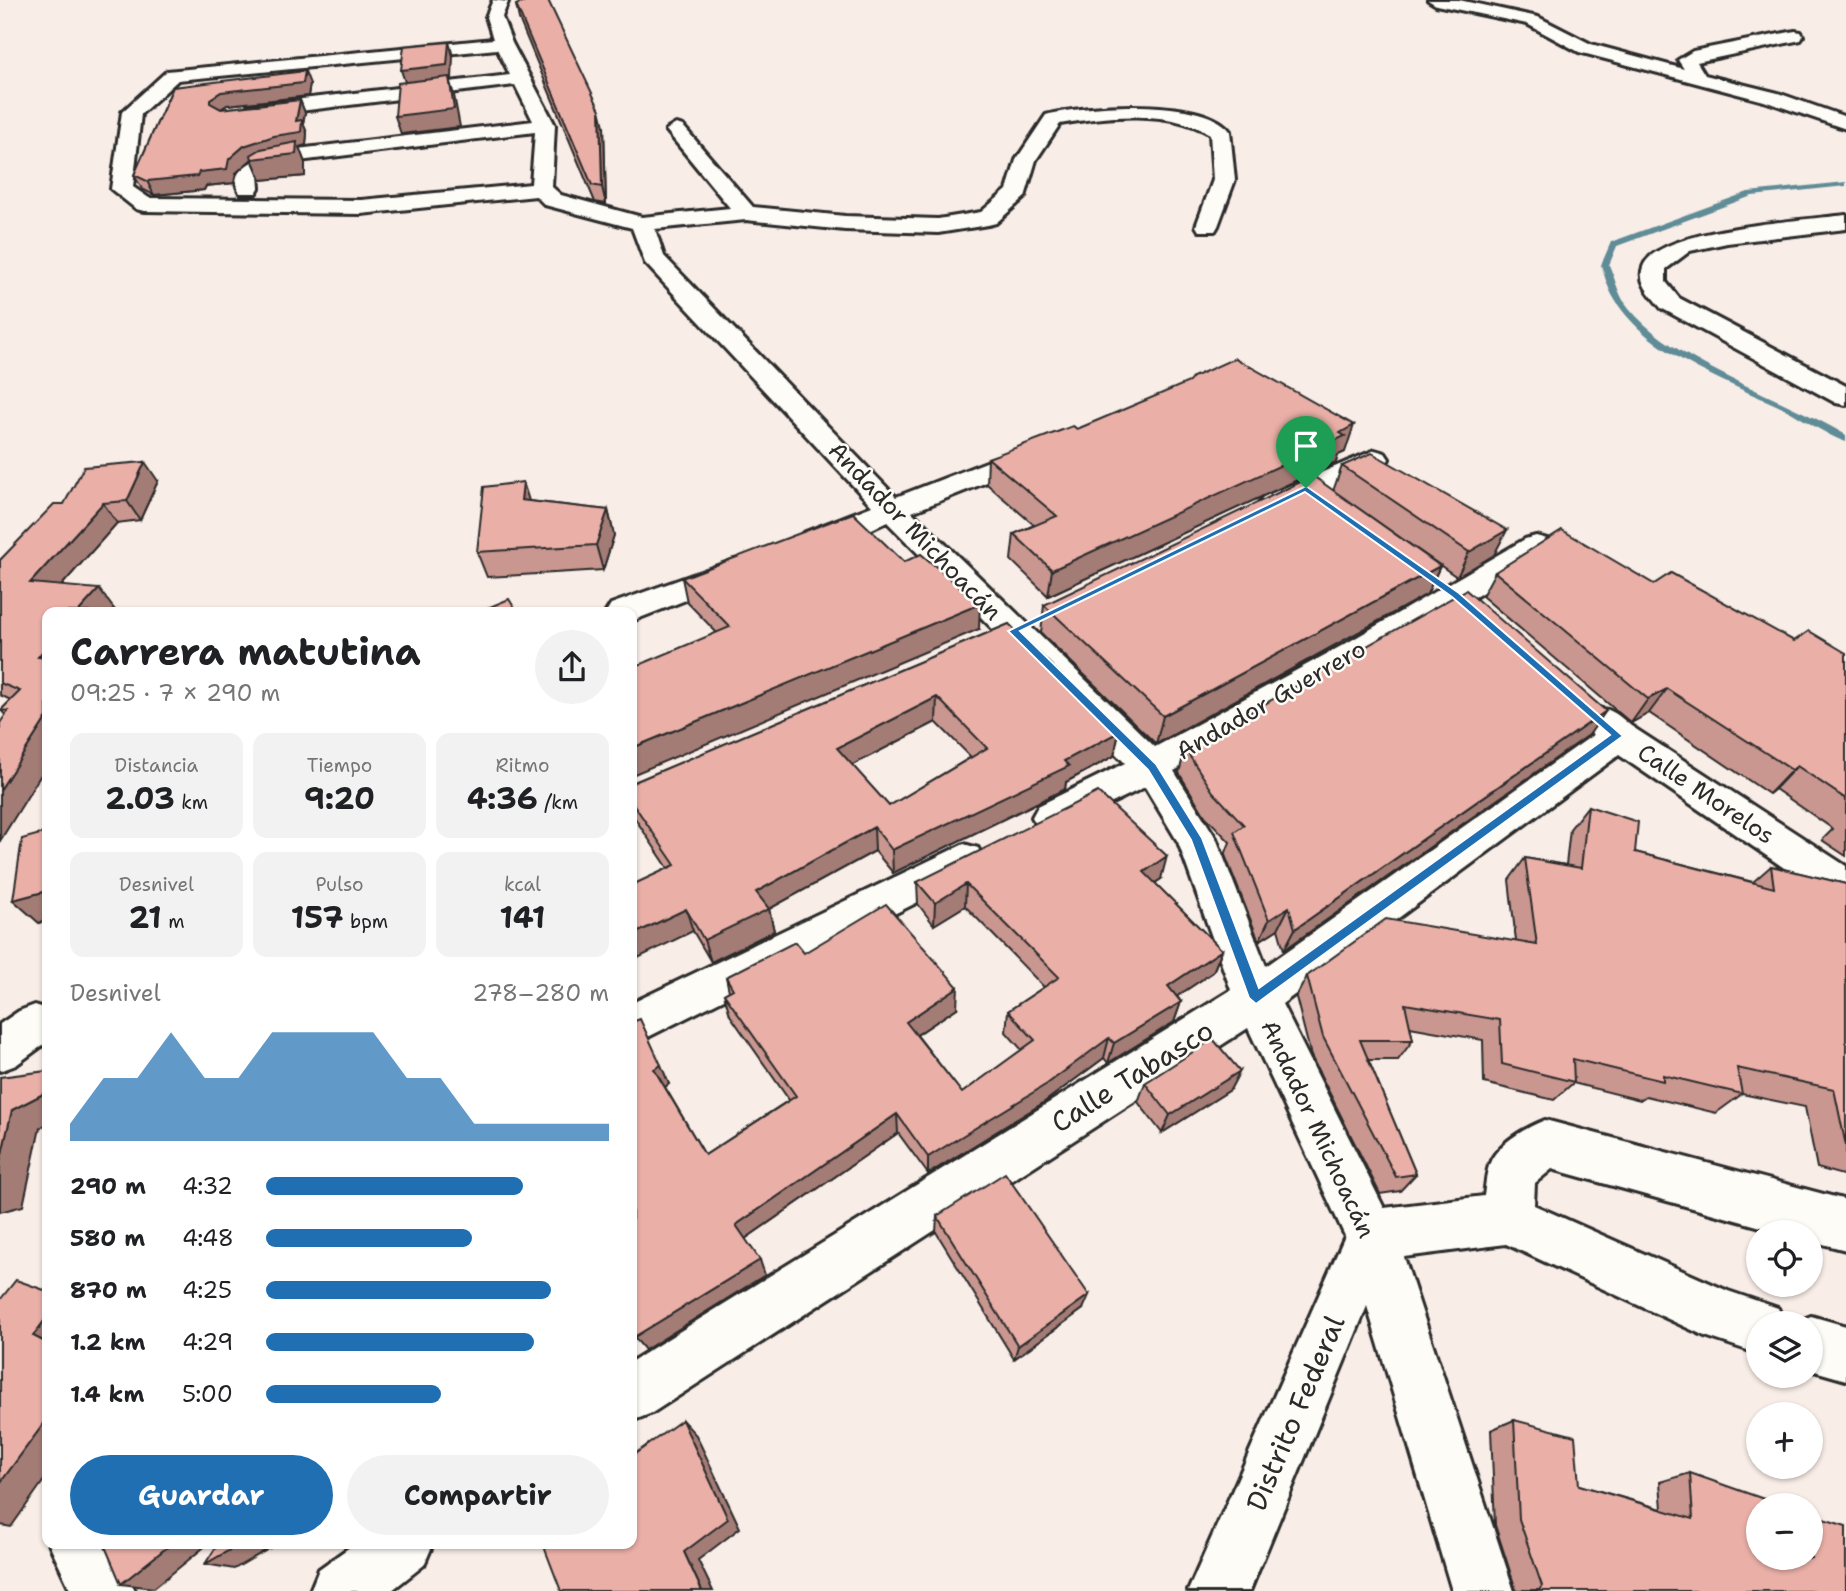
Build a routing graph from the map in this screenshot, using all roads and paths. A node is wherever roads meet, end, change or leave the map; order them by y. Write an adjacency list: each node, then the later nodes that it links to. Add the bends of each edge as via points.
1 (1436, 0): 6 (street, via 1532,20 1585,48)
2 (500, 2): 4 (street, via 494,17)
3 (1795, 36): 6 (street, via 1687,60)
4 (503, 43): 5 (street); 12 (street, via 173,75 132,112 122,189 144,204 361,207)
5 (522, 79): 7 (street); 9 (street)
6 (1698, 79): 8 (street, via 1771,97)
7 (228, 114)
8 (1846, 123)
9 (545, 125): 11 (street, via 289,156 262,163 248,173); 12 (street)
10 (676, 130): 13 (street)
11 (248, 188)
12 (541, 189): 15 (street, via 553,200)
13 (746, 213): 15 (street); 16 (street, via 939,226 988,218 1017,192 1026,160 1053,119 1113,111 1176,115 1209,122 1220,131 1224,180)
14 (1846, 222): 17 (street, via 1682,246 1654,267 1654,283 1670,303)
15 (642, 224): 21 (street, Andador Michoacán, via 653,258)
16 (1207, 226)
17 (1846, 397)
18 (1058, 444): 21 (street)
19 (1375, 459): 20 (street)
20 (1306, 488): 22 (street); 23 (street)
21 (892, 510): 27 (street); 31 (street, Andador Michoacán)
22 (1338, 511)
23 (1245, 518)
24 (1536, 546): 26 (street, Andador Guerrero)
25 (1424, 572): 26 (street)
26 (1456, 595): 28 (street); 31 (street, Andador Guerrero)
27 (637, 607)
28 (1486, 621)
29 (1577, 700): 30 (street, Calle Morelos)
30 (1618, 736): 32 (street, Calle Morelos); 33 (street, Calle Tabasco)
31 (1152, 767): 33 (street, Andador Michoacán, via 1196,838); 34 (street, Andador Guerrero)
32 (1846, 888)
33 (1256, 998): 37 (street, Andador Michoacán); 41 (street, Calle Tabasco)
34 (637, 1023)
35 (1507, 1219): 36 (street, via 1512,1171 1545,1144); 37 (street); 38 (street)
36 (1846, 1225)
37 (1370, 1235): 46 (street, Distrito Federal); 47 (street, Andador Michoacán)
38 (1746, 1323)
39 (1823, 1346): 40 (street)
40 (1846, 1353)
41 (637, 1390)
42 (82, 1549): 44 (street)
43 (396, 1549): 45 (street)
44 (104, 1591)
45 (341, 1591)
46 (1219, 1591)
47 (1483, 1591)

